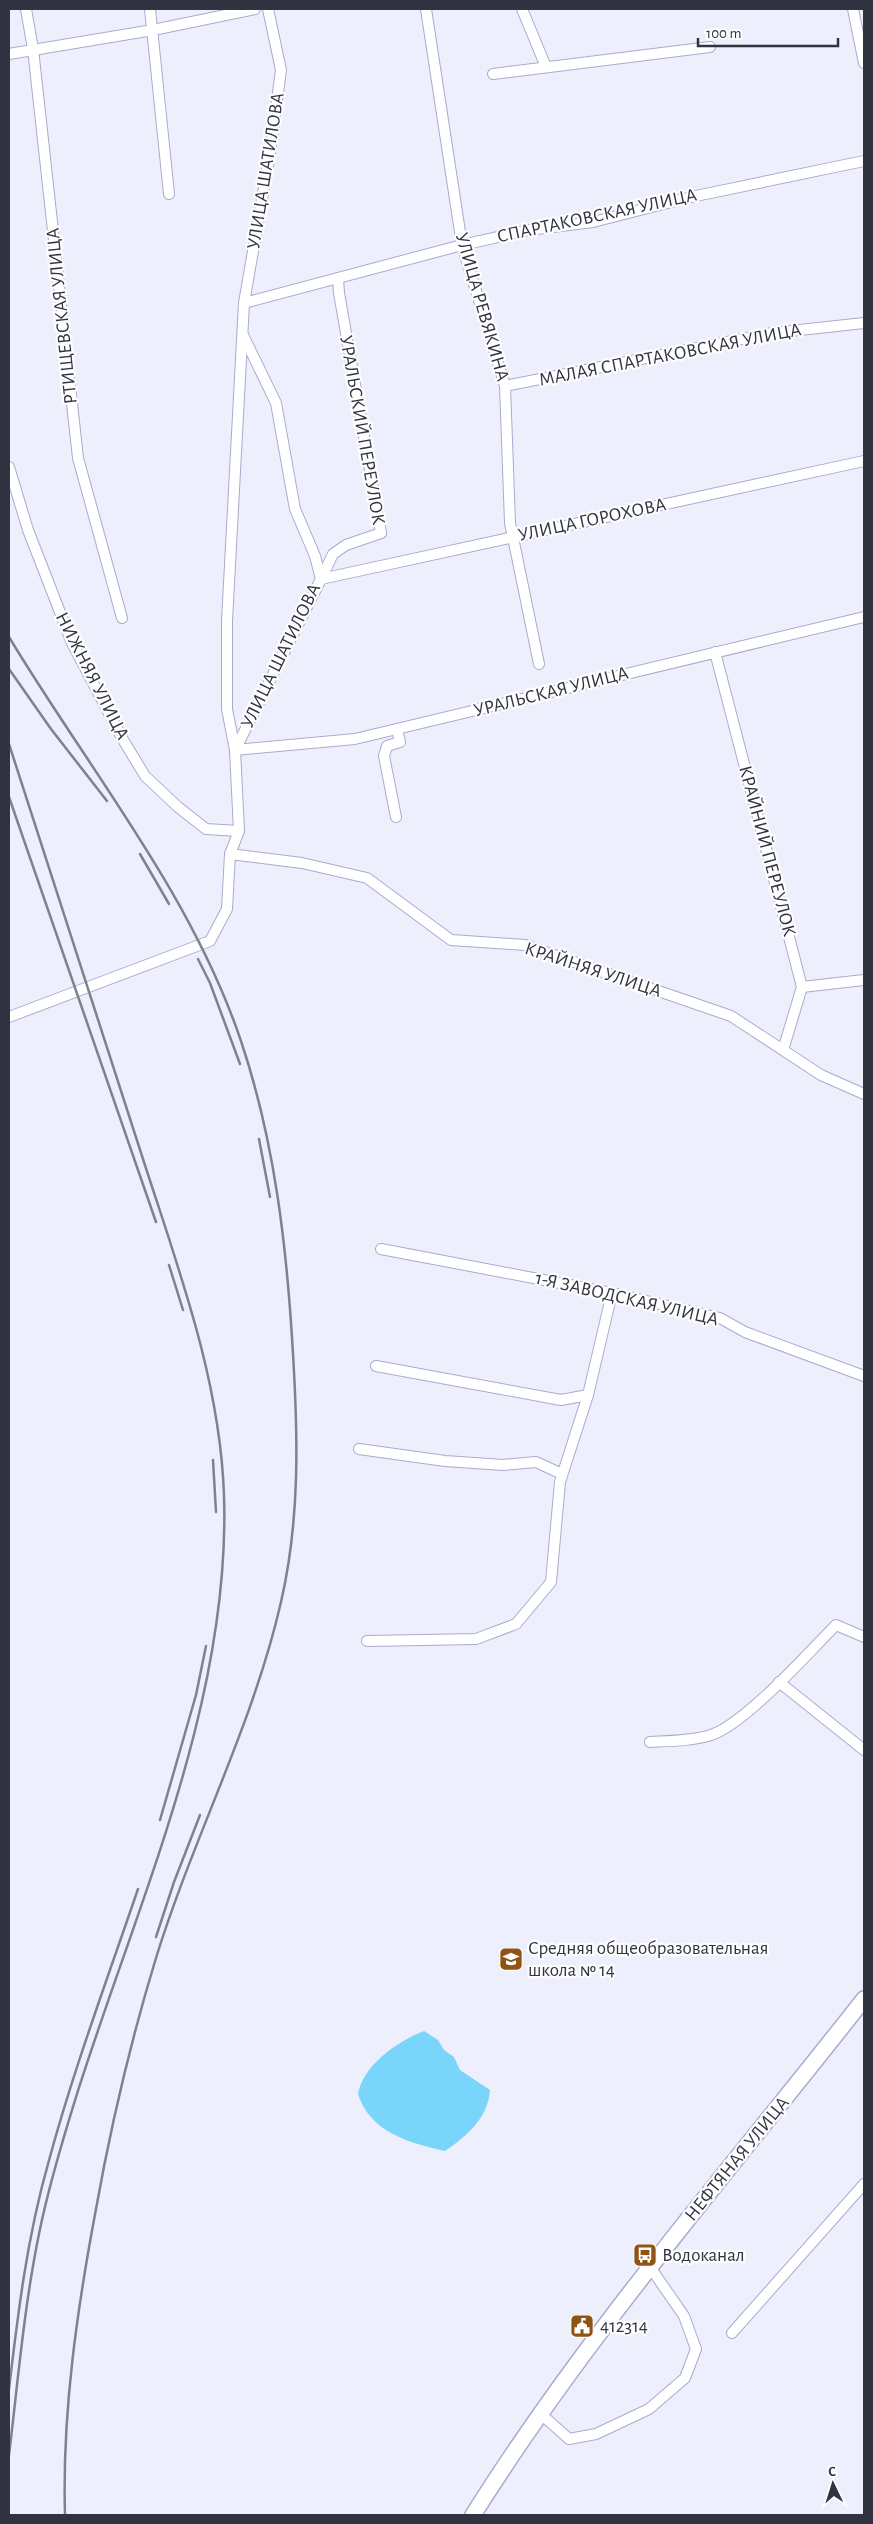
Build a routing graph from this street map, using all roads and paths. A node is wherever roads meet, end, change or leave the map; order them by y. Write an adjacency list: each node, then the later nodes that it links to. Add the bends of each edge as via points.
1 (26, 9): 10 (street, РТИЩЕВСКАЯ УЛИЦА)
2 (150, 9): 8 (street)
3 (255, 9): 8 (street)
4 (268, 9): 19 (street, УЛИЦА ШАТИЛОВА, via 281,70)
5 (426, 9): 17 (street, УЛИЦА РЕВЯКИНА)
6 (522, 9): 13 (street)
7 (853, 9): 12 (street)
8 (153, 30): 10 (street); 16 (street)
9 (710, 47): 13 (street)
10 (33, 50): 11 (street); 28 (street, РТИЩЕВСКАЯ УЛИЦА, via 78,458)
11 (9, 54)
12 (864, 62)
13 (546, 67): 14 (street)
14 (493, 74)
15 (864, 161): 17 (street, СПАРТАКОВСКАЯ УЛИЦА, via 691,197 593,222 529,230)
16 (169, 194)
17 (462, 245): 18 (street, СПАРТАКОВСКАЯ УЛИЦА); 22 (street, УЛИЦА РЕВЯКИНА)
18 (338, 278): 19 (street, СПАРТАКОВСКАЯ УЛИЦА); 26 (street, УРАЛЬСКИЙ ПЕРЕУЛОК, via 381,533 346,545 333,554)
19 (244, 303): 21 (street, УЛИЦА ШАТИЛОВА)
20 (864, 324): 22 (street, МАЛАЯ СПАРТАКОВСКАЯ УЛИЦА, via 772,333)
21 (242, 335): 26 (street, УЛИЦА ШАТИЛОВА, via 276,403 295,509); 32 (street, УЛИЦА ШАТИЛОВА, via 228,621 227,709)
22 (506, 386): 25 (street, УЛИЦА РЕВЯКИНА)
23 (864, 461): 25 (street, УЛИЦА ГОРОХОВА)
24 (9, 467): 34 (street, НИЖНЯЯ УЛИЦА, via 28,530 72,644 146,776 206,828)
25 (513, 537): 26 (street, УЛИЦА ГОРОХОВА); 30 (street, УЛИЦА РЕВЯКИНА)
26 (321, 579): 32 (street, УЛИЦА ШАТИЛОВА)
27 (864, 617): 29 (street, УРАЛЬСКАЯ УЛИЦА)
28 (122, 618)
29 (715, 652): 31 (street, УРАЛЬСКАЯ УЛИЦА); 37 (street, КРАЙНИЙ ПЕРЕУЛОК)
30 (539, 664)
31 (397, 729): 32 (street, УРАЛЬСКАЯ УЛИЦА, via 355,739); 33 (street, via 400,742 387,746 384,756)
32 (236, 750): 34 (street, УЛИЦА ШАТИЛОВА)
33 (396, 816)
34 (239, 831): 35 (street)
35 (230, 854): 38 (street, via 227,909 210,941); 39 (street, КРАЙНЯЯ УЛИЦА, via 302,863 367,878 450,940 525,945 731,1016)
36 (864, 980): 37 (street)
37 (802, 987): 39 (street)
38 (9, 1017)
39 (783, 1050): 40 (street, КРАЙНЯЯ УЛИЦА, via 821,1075)
40 (864, 1094)
41 (381, 1248): 42 (street, 1-Я ЗАВОДСКАЯ УЛИЦА)
42 (612, 1294): 44 (street, 1-Я ЗАВОДСКАЯ УЛИЦА, via 720,1318 745,1332); 45 (street)
43 (376, 1366): 45 (street, via 561,1400)
44 (864, 1376)
45 (588, 1395): 47 (street)
46 (359, 1449): 47 (street, via 445,1461 536,1462)
47 (562, 1474): 49 (street, via 551,1582 516,1624 476,1639)
48 (864, 1637): 50 (street, via 836,1625)
49 (367, 1641)
50 (779, 1682): 51 (street, via 725,1729 709,1736); 52 (street)
51 (650, 1742)
52 (864, 1750)
53 (864, 1999): 55 (main road, НЕФТЯНАЯ УЛИЦА)
54 (864, 2184): 56 (street)
55 (650, 2266): 57 (main road, НЕФТЯНАЯ УЛИЦА); 57 (street, via 684,2316 696,2349 685,2378 649,2409 596,2434 569,2439)
56 (732, 2333)
57 (541, 2414): 58 (main road, НЕФТЯНАЯ УЛИЦА)
58 (473, 2515)

